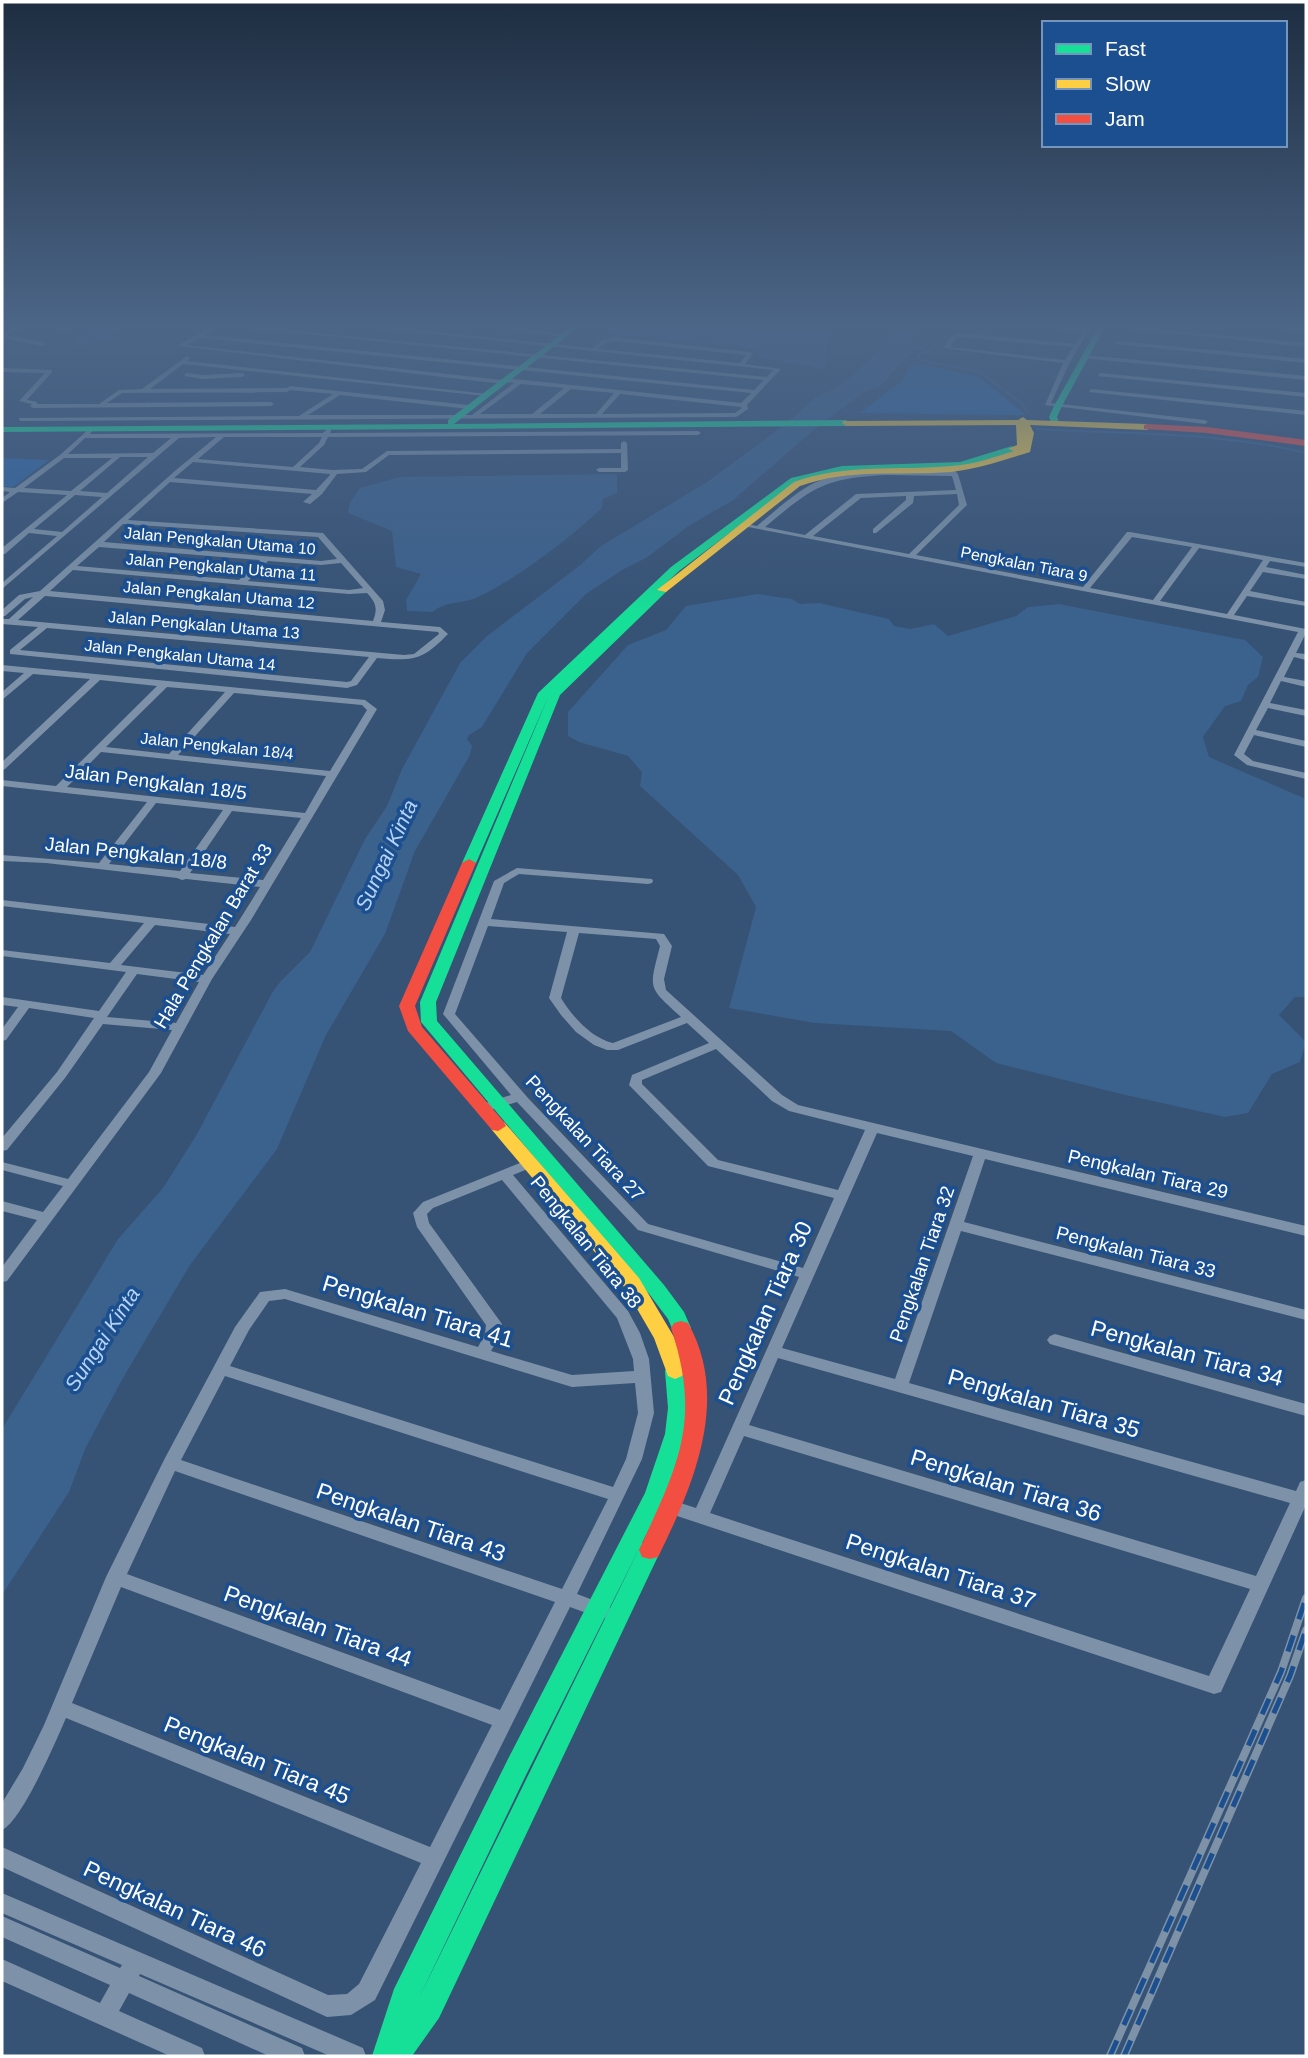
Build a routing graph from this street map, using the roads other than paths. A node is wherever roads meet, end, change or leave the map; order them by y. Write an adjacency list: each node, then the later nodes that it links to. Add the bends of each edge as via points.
1 (181, 423): 17 (main road)
2 (307, 423): 18 (main road)
3 (387, 423): 18 (main road)
4 (455, 423): 15 (main road)
5 (497, 423): 15 (main road)
6 (712, 423): 14 (main road)
7 (995, 423): 8 (main road, via 1018,428)
8 (1036, 423)
9 (1043, 423): 32 (main road, via 1027,450)
10 (1108, 423): 16 (main road)
11 (1108, 423): 16 (street)
12 (1137, 423): 16 (main road)
13 (550, 424): 14 (main road); 15 (main road); 19 (street, via 608,425)
14 (672, 424): 19 (street)
15 (506, 425)
16 (1200, 426): 24 (main road)
17 (2, 428): 20 (main road)
18 (328, 431): 19 (street); 20 (main road); 23 (street); 30 (street, via 322,444)
19 (624, 431): 21 (street); 25 (street)
20 (89, 432): 22 (street); 27 (street)
21 (698, 433)
22 (177, 436): 23 (street); 26 (street)
23 (223, 436): 29 (street)
24 (1306, 443)
25 (624, 451): 31 (street, via 625,470); 33 (street, via 387,453 368,470)
26 (155, 455): 28 (street); 41 (street)
27 (62, 456): 28 (street); 36 (street)
28 (119, 456): 39 (street)
29 (191, 460): 30 (street); 34 (street)
30 (294, 469): 33 (street)
31 (599, 470)
32 (953, 470): 38 (street); 45 (street, via 827,481); 45 (main road, via 842,469 808,476 794,480)
33 (332, 472): 37 (street)
34 (169, 480): 37 (street); 44 (street)
35 (2, 489): 36 (street)
36 (18, 490): 39 (street); 42 (street)
37 (319, 492): 43 (street)
38 (960, 492): 40 (street); 53 (street, via 963,505)
39 (73, 493): 41 (street); 46 (street)
40 (910, 493): 47 (street, via 910,501); 49 (street, via 859,496)
41 (108, 495): 48 (street)
42 (2, 502)
43 (307, 502)
44 (121, 522): 50 (street); 56 (street, via 320,535)
45 (746, 526): 49 (street, Pengkalan Tiara 9); 128 (main road, via 675,569 542,695 513,760 407,1006 414,1028)
46 (27, 531): 48 (street); 52 (street)
47 (876, 531)
48 (63, 534): 61 (street)
49 (807, 537): 53 (street, Pengkalan Tiara 9)
50 (96, 544): 55 (street, Jalan Pengkalan Utama 10); 58 (street)
51 (1197, 546): 54 (street); 66 (street, via 1130,534); 69 (street)
52 (2, 552)
53 (910, 557): 66 (street, Pengkalan Tiara 9)
54 (1268, 558): 57 (street); 59 (street)
55 (266, 559): 56 (street, Jalan Pengkalan Utama 10); 63 (street)
56 (342, 561): 65 (street)
57 (1306, 565)
58 (71, 568): 63 (street, Jalan Pengkalan Utama 11); 67 (street)
59 (1261, 569): 62 (street); 68 (street)
60 (2, 576): 61 (street)
61 (13, 577): 64 (street)
62 (1306, 577)
63 (241, 583): 65 (street, Jalan Pengkalan Utama 11)
64 (2, 587)
65 (369, 590): 75 (street, via 381,610)
66 (1084, 590): 69 (street, Pengkalan Tiara 9)
67 (43, 593): 71 (street, Jalan Pengkalan Utama 12, via 22,597); 74 (street); 75 (street, Jalan Pengkalan Utama 12)
68 (1245, 593): 70 (street); 72 (street)
69 (1155, 603): 72 (street, Pengkalan Tiara 9)
70 (1306, 604)
71 (2, 614)
72 (1229, 617): 77 (street, Pengkalan Tiara 9)
73 (2, 621): 74 (street, Jalan Pengkalan Utama 13)
74 (12, 621): 76 (street, Jalan Pengkalan Utama 13)
75 (376, 623): 81 (street, Jalan Pengkalan Utama 12, via 443,634 417,656)
76 (46, 624): 78 (street, Jalan Pengkalan Utama 13); 78 (street, Jalan Pengkalan Utama 14, via 13,652 347,685 354,683)
77 (1304, 631): 79 (street)
78 (375, 654): 81 (street, Jalan Pengkalan Utama 13)
79 (1290, 654): 80 (street); 85 (street)
80 (1306, 657)
81 (404, 658)
82 (2, 668): 83 (street)
83 (32, 670): 84 (street); 89 (street)
84 (98, 677): 86 (street); 96 (street)
85 (1278, 678): 87 (street); 90 (street)
86 (164, 684): 88 (street); 94 (street)
87 (1306, 684)
88 (232, 690): 95 (street); 97 (street, Hala Pengkalan Barat 33, via 365,703 372,709)
89 (2, 697)
90 (1265, 705): 91 (street); 92 (street)
91 (1306, 713)
92 (1251, 732): 93 (street); 98 (street, via 1239,755 1250,763)
93 (1306, 744)
94 (99, 750): 95 (street, Jalan Pengkalan 18/4); 100 (street)
95 (171, 757): 97 (street, Jalan Pengkalan 18/4)
96 (2, 767)
97 (331, 774): 103 (street, Hala Pengkalan Barat 33)
98 (1306, 776)
99 (2, 783): 100 (street, Jalan Pengkalan 18/5)
100 (60, 788): 101 (street, Jalan Pengkalan 18/5)
101 (154, 799): 102 (street, Jalan Pengkalan 18/5); 105 (street)
102 (229, 808): 103 (street, Jalan Pengkalan 18/5); 106 (street)
103 (307, 816): 109 (street, Hala Pengkalan Barat 33)
104 (2, 858): 105 (street, Jalan Pengkalan 18/8)
105 (101, 867): 106 (street, Jalan Pengkalan 18/8)
106 (182, 877): 109 (street, Jalan Pengkalan 18/8)
107 (502, 878): 108 (street, via 517,871); 112 (street)
108 (648, 881)
109 (266, 884): 114 (street, Hala Pengkalan Barat 33)
110 (2, 902): 111 (street)
111 (152, 921): 114 (street); 116 (street)
112 (482, 925): 113 (street); 127 (street, Pengkalan Tiara 27, via 449,1014)
113 (574, 929): 122 (street, via 660,936 666,946 658,986); 125 (street, via 555,998)
114 (237, 931): 118 (street, Hala Pengkalan Barat 33)
115 (2, 953): 116 (street)
116 (113, 967): 117 (street)
117 (134, 970): 118 (street); 121 (street)
118 (206, 979): 123 (street, Hala Pengkalan Barat 33)
119 (2, 1001): 120 (street)
120 (26, 1004): 121 (street); 124 (street)
121 (99, 1017): 123 (street); 130 (street, via 61,1075)
122 (688, 1017): 125 (street, via 614,1047); 126 (street)
123 (180, 1027): 135 (street, Hala Pengkalan Barat 33, via 155,1073)
124 (2, 1037)
125 (596, 1043)
126 (717, 1044): 129 (street, via 785,1104); 136 (street, via 636,1078 635,1085 713,1163)
127 (521, 1099): 128 (street); 142 (street, Pengkalan Tiara 27, via 643,1227)
128 (493, 1108): 132 (main road); 157 (main road, via 657,1290 681,1328 696,1381 697,1424 687,1469)
129 (873, 1128): 131 (street); 136 (street, Pengkalan Tiara 30)
130 (2, 1147)
131 (980, 1154): 139 (street, Pengkalan Tiara 32); 140 (street, Pengkalan Tiara 29)
132 (530, 1163): 134 (street); 156 (main road, via 632,1283 668,1345 679,1382 679,1422)
133 (2, 1166): 135 (street)
134 (505, 1174): 147 (street, via 423,1209 419,1219 494,1324 494,1334); 149 (street, Pengkalan Tiara 38, via 623,1315)
135 (71, 1184): 138 (street, Hala Pengkalan Barat 33)
136 (841, 1195): 142 (street, Pengkalan Tiara 30)
137 (2, 1206): 138 (street)
138 (46, 1218): 141 (street, Hala Pengkalan Barat 33)
139 (956, 1226): 144 (street, Pengkalan Tiara 33); 150 (street, Pengkalan Tiara 32)
140 (1306, 1231)
141 (9, 1255): 143 (street, Hala Pengkalan Barat 33)
142 (807, 1274): 146 (street, Pengkalan Tiara 30)
143 (2, 1277)
144 (1306, 1315)
145 (1055, 1340): 151 (street, Pengkalan Tiara 34)
146 (774, 1351): 150 (street, Pengkalan Tiara 35); 152 (street, Pengkalan Tiara 30)
147 (481, 1354): 148 (street, Pengkalan Tiara 41, via 274,1293 265,1296 243,1327); 149 (street, Pengkalan Tiara 41, via 572,1381)
148 (221, 1369): 153 (street); 155 (street)
149 (642, 1377): 155 (street, Pengkalan Tiara 38, via 646,1413 634,1459)
150 (900, 1386): 154 (street, Pengkalan Tiara 35)
151 (1306, 1410)
152 (738, 1428): 158 (street, Pengkalan Tiara 30); 160 (street, Pengkalan Tiara 36)
153 (179, 1465): 159 (street); 161 (street, Pengkalan Tiara 43)
154 (1304, 1493): 160 (street)
155 (618, 1494): 161 (street, Pengkalan Tiara 38)
156 (652, 1501): 157 (street, Pengkalan Tiara 37); 162 (main road)
157 (670, 1507): 158 (street, Pengkalan Tiara 37); 163 (main road)
158 (700, 1517): 160 (street, Pengkalan Tiara 37, via 1214,1686)
159 (115, 1577): 164 (street); 165 (street, Pengkalan Tiara 44)
160 (1261, 1585)
161 (565, 1598): 162 (street, Pengkalan Tiara 43); 165 (street, Pengkalan Tiara 38)
162 (598, 1610): 163 (street, Pengkalan Tiara 43); 179 (main road, via 404,1999)
163 (620, 1617): 180 (main road, via 429,2008)
164 (62, 1709): 166 (street, via 27,1784); 168 (street, Pengkalan Tiara 45)
165 (505, 1721): 168 (street, Pengkalan Tiara 38)
166 (2, 1820)
167 (2, 1857): 174 (street, Pengkalan Tiara 46)
168 (433, 1858): 174 (street, Pengkalan Tiara 38, via 368,1992 351,2004)
169 (2, 1903): 171 (street)
170 (2, 1926): 173 (street)
171 (136, 1961): 173 (street); 178 (street)
172 (2, 1969): 175 (street)
173 (125, 1980): 175 (street); 177 (street)
174 (327, 2006)
175 (104, 2015): 176 (street)
176 (194, 2056)
177 (294, 2056)
178 (355, 2056)
179 (386, 2056)
180 (395, 2056)

